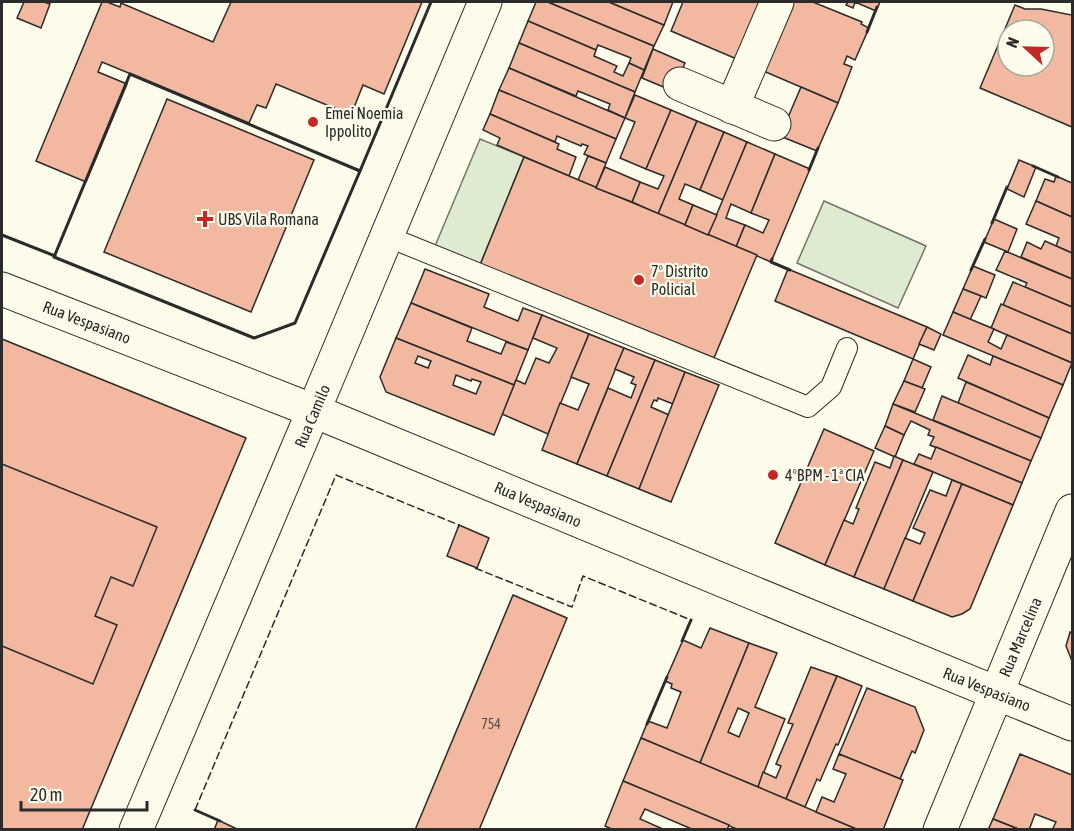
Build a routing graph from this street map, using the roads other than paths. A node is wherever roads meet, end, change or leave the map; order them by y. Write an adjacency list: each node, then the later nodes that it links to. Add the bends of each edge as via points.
1 (485, 2): 6 (street, Rua Camilo)
2 (777, 2): 4 (street)
3 (680, 84): 4 (street)
4 (732, 106): 5 (street)
5 (774, 124)
6 (386, 236): 8 (lane, via 808,407 831,387); 9 (street, Rua Camilo)
7 (2, 289): 9 (street, Rua Vespasiano)
8 (847, 348)
9 (314, 411): 11 (street, Rua Vespasiano); 13 (street, Rua Camilo)
10 (1072, 511): 11 (street, Rua Marcelina)
11 (996, 693): 12 (street, Rua Vespasiano); 14 (street, Rua Marcelina)
12 (1072, 724)
13 (136, 830)
14 (940, 830)

